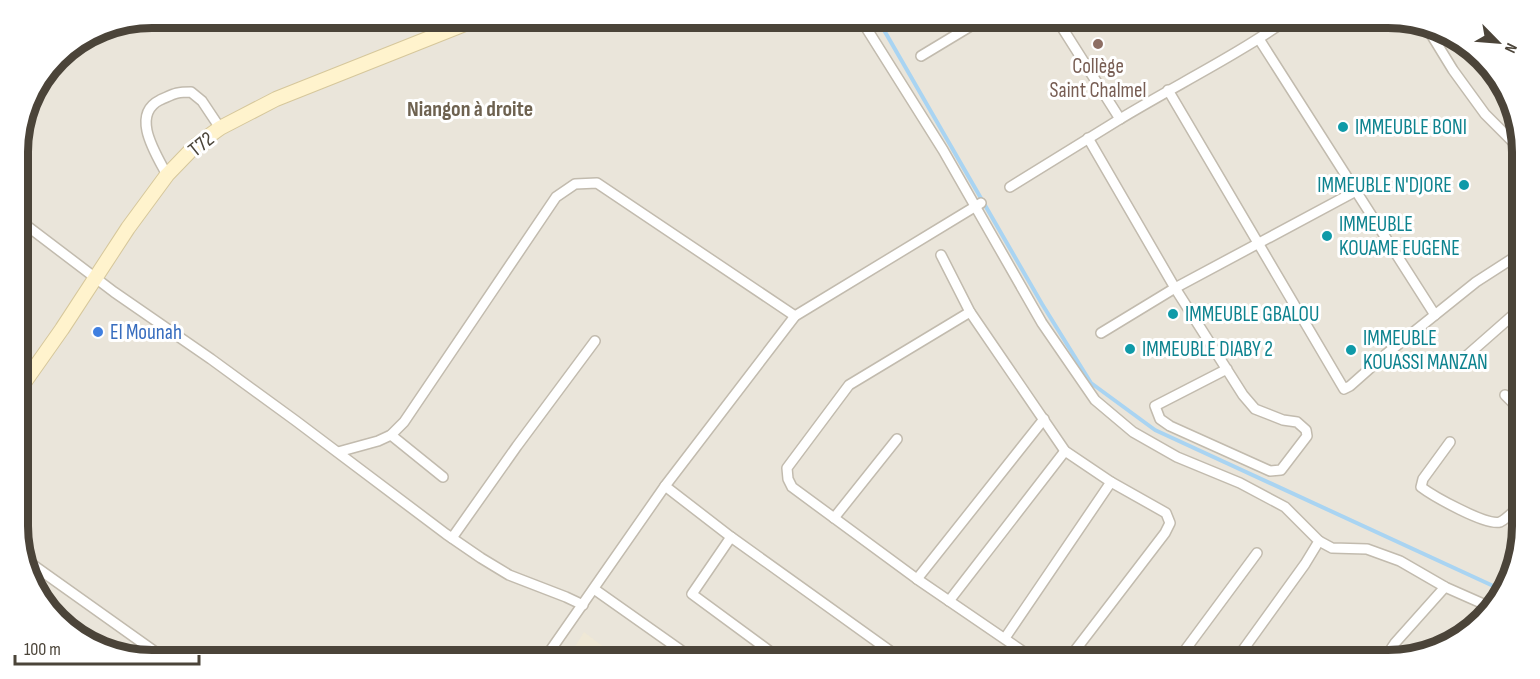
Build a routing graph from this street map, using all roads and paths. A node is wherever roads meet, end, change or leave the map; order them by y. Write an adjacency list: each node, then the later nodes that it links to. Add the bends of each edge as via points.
1 (867, 28): 17 (street)
2 (967, 28): 8 (street)
3 (1063, 28): 10 (street)
4 (1275, 28): 7 (street)
5 (453, 29): 11 (street, T72, via 276,99)
6 (1433, 37): 13 (street, via 1485,114)
7 (1259, 39): 9 (street); 16 (street)
8 (921, 56)
9 (1168, 90): 10 (street); 19 (street)
10 (1120, 119): 12 (street)
11 (220, 128): 14 (street, T72, via 195,146); 14 (street, via 191,92 177,92 153,104 146,114 146,129)
12 (1088, 138): 15 (street); 23 (street)
13 (1510, 139)
14 (167, 175): 22 (street, T72)
15 (1011, 187)
16 (1356, 191): 19 (street); 25 (street)
17 (979, 205): 26 (street); 48 (street, via 1042,323 1095,400 1133,432 1177,457 1285,507)
18 (29, 227): 22 (street)
19 (1258, 244): 23 (street); 25 (street, via 1344,389)
20 (941, 255): 24 (street)
21 (1512, 259): 25 (street)
22 (95, 278): 32 (street, T72); 40 (street)
23 (1175, 288): 28 (street); 31 (street)
24 (970, 312): 35 (street); 45 (street, via 849,385 787,468 792,487)
25 (1435, 315)
26 (795, 316): 36 (street, via 597,183 575,184 556,197 404,422); 43 (street)
27 (1512, 316): 30 (street)
28 (1101, 333)
29 (595, 341): 47 (street)
30 (1463, 359)
31 (1227, 369): 31 (street, via 1255,409 1297,422 1306,430 1307,436 1281,470 1270,471 1160,419 1155,406)
32 (28, 377)
33 (1505, 395): 34 (street)
34 (1512, 402)
35 (1044, 419): 39 (street); 51 (street)
36 (391, 435): 40 (street); 41 (street)
37 (897, 439): 45 (street)
38 (1450, 442): 44 (street, via 1421,487 1464,512 1495,522 1501,522)
39 (1065, 451): 42 (street); 54 (street)
40 (338, 452): 47 (street)
41 (443, 477)
42 (1111, 482): 57 (street); 64 (street, via 1166,513 1170,523)
43 (665, 486): 46 (street); 53 (street)
44 (1512, 512)
45 (834, 518): 51 (street)
46 (731, 537): 61 (street, via 692,594); 62 (street)
47 (452, 538): 56 (street, via 509,575)
48 (1319, 541): 52 (street, via 1332,548 1367,549 1400,561); 66 (street)
49 (1257, 553): 65 (street)
50 (36, 567): 58 (street)
51 (917, 579): 54 (street)
52 (1445, 586): 55 (street); 67 (street)
53 (594, 589): 56 (street); 60 (street)
54 (949, 602): 57 (street)
55 (1484, 604)
56 (583, 605): 59 (street)
57 (1005, 638): 63 (street)
58 (153, 650)
59 (551, 650)
60 (680, 650)
61 (768, 650)
62 (889, 650)
63 (1022, 650)
64 (1075, 650)
65 (1185, 650)
66 (1244, 650)
67 (1390, 650)

